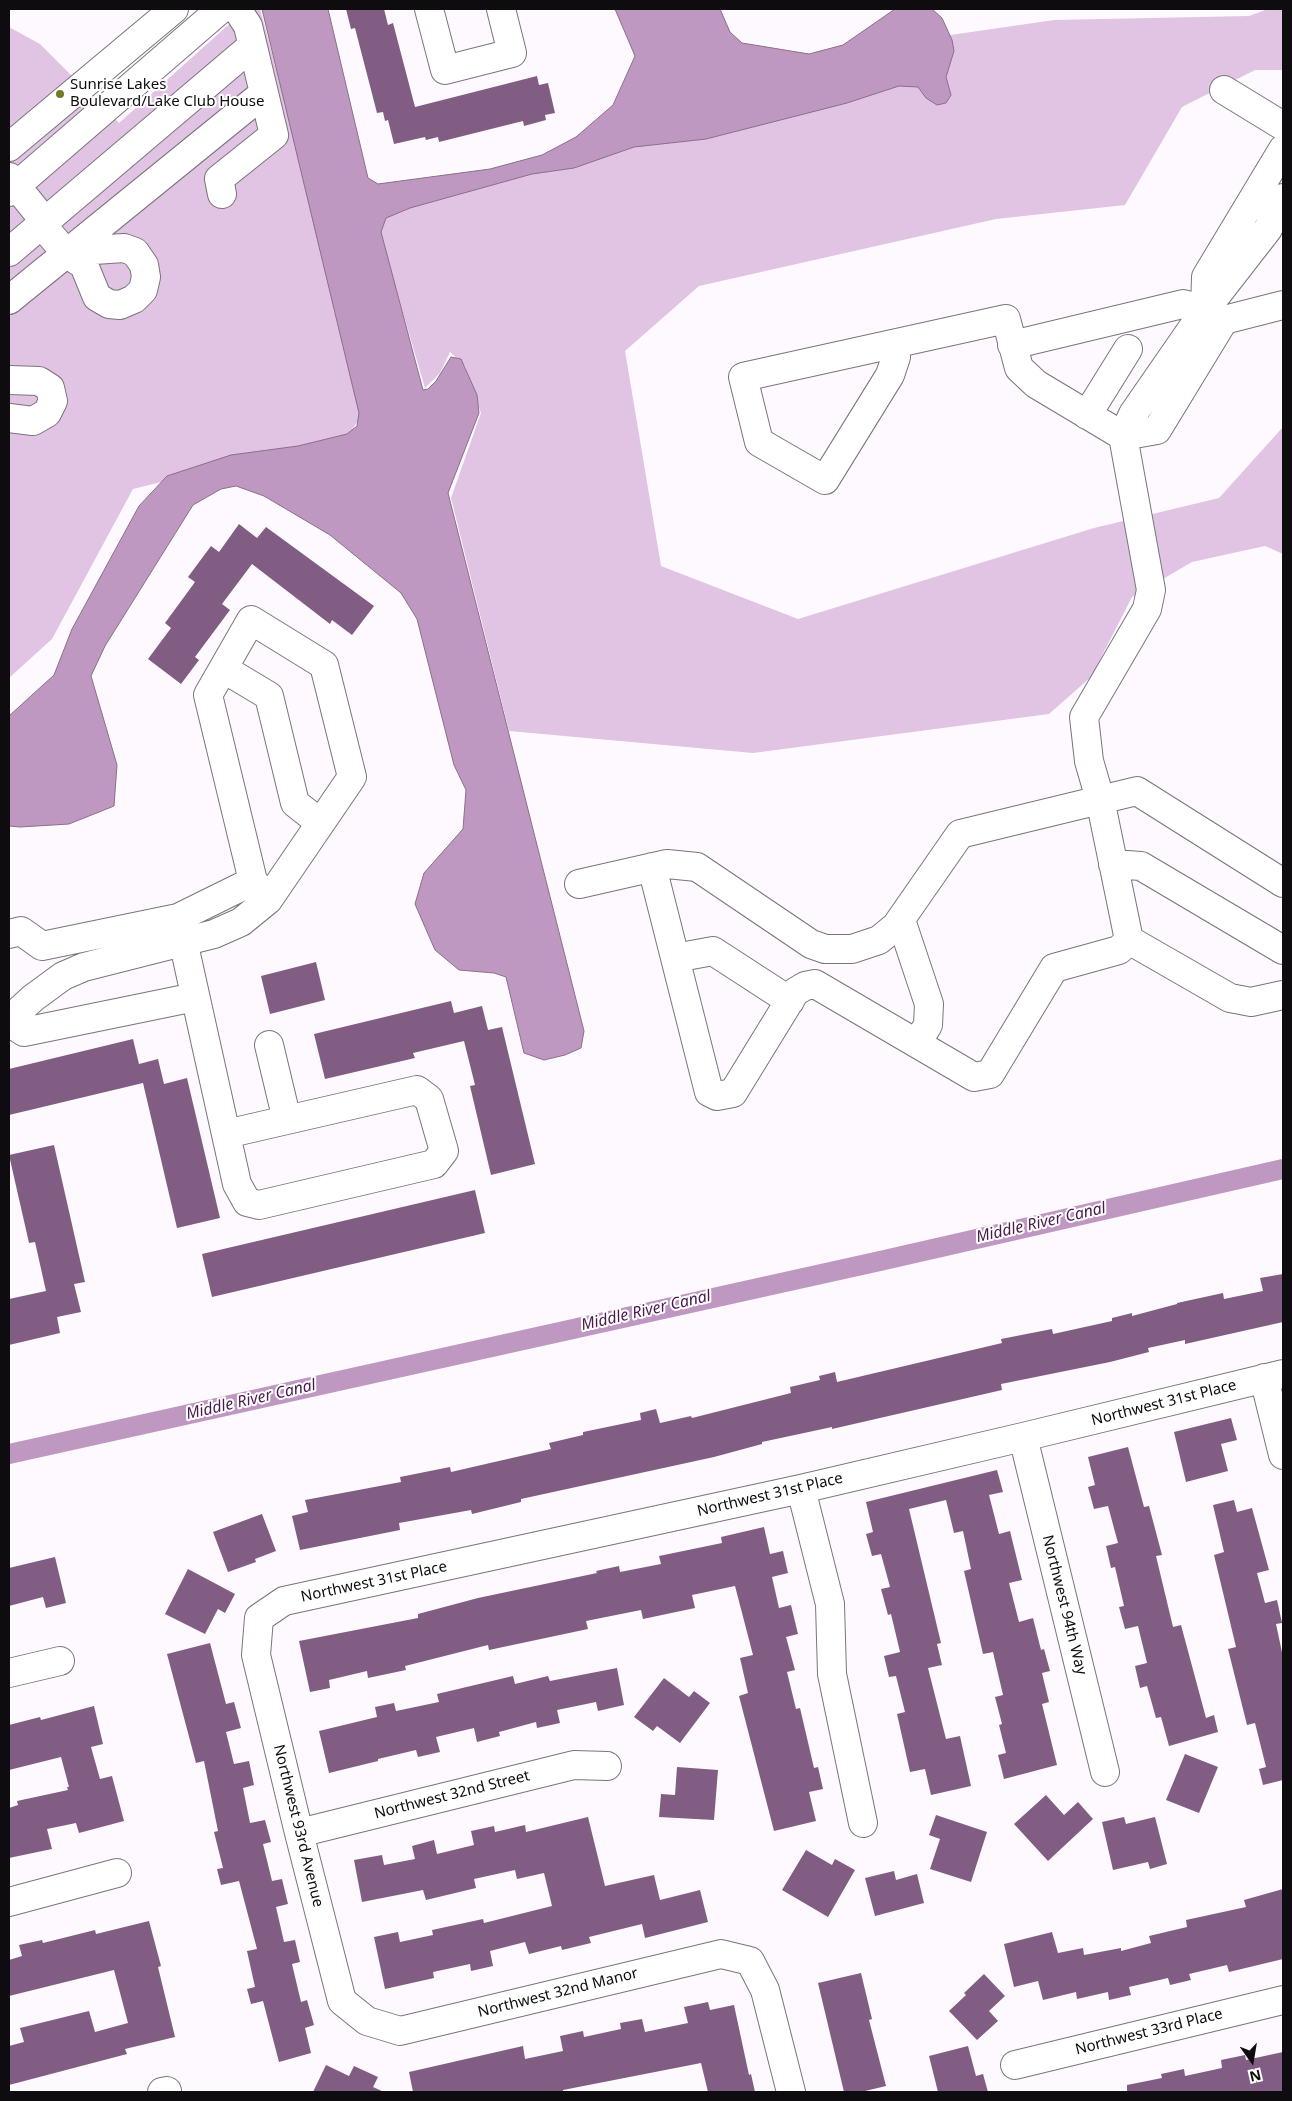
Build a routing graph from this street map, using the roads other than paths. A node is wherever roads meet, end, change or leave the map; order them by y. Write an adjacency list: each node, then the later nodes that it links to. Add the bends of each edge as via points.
1 (221, 9): 6 (street)
2 (237, 9): 7 (street, via 248,26)
3 (429, 9): 4 (street, via 445,70 512,53)
4 (501, 9)
5 (162, 12): 6 (street); 11 (street)
6 (182, 43): 13 (street)
7 (252, 46): 9 (street); 16 (street)
8 (1224, 90): 10 (street)
9 (264, 93): 14 (street, via 274,135 219,179); 18 (street)
10 (1283, 126)
11 (9, 147)
12 (1283, 149): 22 (street, via 1206,277)
13 (11, 189): 16 (street, via 38,213)
14 (222, 194)
15 (1283, 198): 17 (street)
16 (41, 224): 18 (street); 19 (street)
17 (1276, 232): 22 (street)
18 (74, 248): 20 (street)
19 (9, 252)
20 (9, 300)
21 (1283, 305): 22 (street)
22 (1214, 315): 24 (street, via 1183,304); 29 (street, via 1133,414)
23 (893, 345): 23 (street, via 743,377 759,442 825,480 890,375 896,357); 24 (street, via 1006,319)
24 (1012, 345): 27 (street, via 1019,368 1036,384)
25 (1128, 349): 27 (street)
26 (9, 380): 28 (street, via 39,381 50,388 53,401 47,413 33,420)
27 (1087, 415): 29 (street)
28 (9, 418)
29 (1123, 436): 31 (street, via 1151,590 1147,609 1084,717 1089,761)
30 (224, 669): 32 (street, via 268,696 295,803); 32 (street, via 251,620 324,665 352,777); 37 (street, via 208,695)
31 (1100, 799): 33 (street); 35 (street, via 1137,791); 38 (street, via 960,834)
32 (319, 822): 37 (street)
33 (1113, 864): 41 (street); 43 (street, via 1142,866)
34 (652, 867): 36 (street); 42 (street, via 667,864 697,867); 44 (street)
35 (1283, 883)
36 (579, 884)
37 (261, 890): 39 (street, via 241,922 214,934)
38 (901, 920): 42 (street, via 879,940 852,948); 50 (street, via 929,1004 928,1025)
39 (181, 930): 40 (street, via 42,946 21,931); 47 (street); 49 (street, via 63,976)
40 (9, 934)
41 (1129, 940): 46 (street, via 1230,998 1251,1002); 50 (street, via 1119,950 1054,968 990,1074 974,1077)
42 (820, 948): 45 (street)
43 (1283, 950)
44 (675, 958): 48 (street, via 713,950); 48 (street, via 709,1092 717,1096 733,1093)
45 (816, 984): 48 (street, via 795,992); 50 (street)
46 (1283, 994)
47 (196, 997): 49 (street, via 24,1032); 53 (street)
48 (790, 1001)
49 (9, 1021)
50 (917, 1043)
51 (269, 1045): 52 (street)
52 (287, 1120): 53 (street); 53 (street, via 417,1090 429,1100 444,1151 434,1164 259,1205 247,1202 237,1184)
53 (226, 1134)
54 (1274, 1376): 55 (street, Northwest 31st Place); 56 (street)
55 (1023, 1437): 57 (street, Northwest 31st Place); 62 (street, Northwest 94th Way)
56 (1283, 1455)
57 (800, 1489): 58 (street, Northwest 31st Place, via 284,1602); 63 (street, via 830,1604 832,1674)
58 (259, 1618): 64 (street, Northwest 93rd Avenue, via 256,1656)
59 (60, 1661): 60 (street)
60 (9, 1673)
61 (607, 1766): 64 (street, Northwest 32nd Street, via 574,1765)
62 (1105, 1772)
63 (863, 1823)
64 (299, 1832): 68 (street, Northwest 93rd Avenue, via 342,2001)
65 (117, 1873): 66 (street)
66 (9, 1902)
67 (1283, 2000): 69 (street, Northwest 33rd Place)
68 (366, 2021): 70 (street, Northwest 32nd Manor, via 400,2031 721,1954 750,1961 765,1990)
69 (1015, 2065)
70 (791, 2092)

